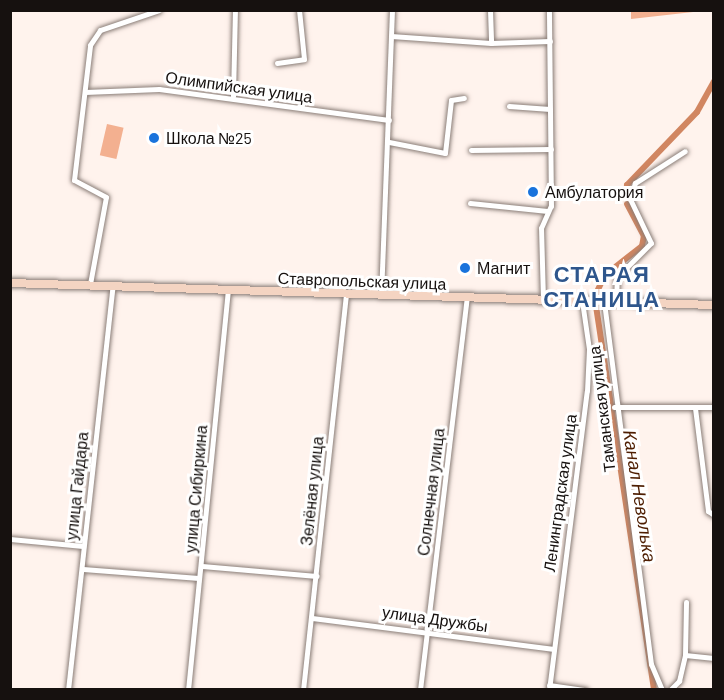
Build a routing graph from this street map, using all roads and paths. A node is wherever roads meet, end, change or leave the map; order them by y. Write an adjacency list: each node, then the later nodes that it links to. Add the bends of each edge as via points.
1 (159, 10): 11 (street, via 93,37)
2 (236, 10): 12 (street)
3 (299, 10): 10 (street, via 304,59)
4 (392, 10): 7 (street)
5 (490, 10): 9 (street)
6 (549, 10): 8 (street)
7 (391, 36): 9 (street); 16 (street)
8 (550, 41): 9 (street); 15 (street)
9 (491, 43)
10 (277, 63)
11 (85, 92): 12 (street, Олимпийская улица, via 159,89); 24 (street, via 74,180 106,197)
12 (233, 96): 16 (street, Олимпийская улица)
13 (464, 98): 17 (street, via 452,100 444,153)
14 (509, 106): 15 (street)
15 (550, 110): 18 (street)
16 (389, 120): 17 (street)
17 (388, 142): 28 (street)
18 (551, 148): 19 (street); 22 (street)
19 (471, 150)
20 (685, 151): 33 (street, via 635,183 630,199 651,243 617,277)
21 (470, 203): 22 (street)
22 (548, 211): 30 (street, via 541,228)
23 (10, 283): 24 (main road, Ставропольская улица)
24 (90, 284): 25 (main road, Ставропольская улица)
25 (113, 285): 26 (main road, Ставропольская улица); 40 (street, улица Гайдара)
26 (228, 290): 27 (main road, Ставропольская улица); 41 (street, улица Сибиркина)
27 (346, 295): 28 (main road, Ставропольская улица); 43 (street, Зелёная улица)
28 (381, 296): 29 (main road, Ставропольская улица)
29 (466, 298): 30 (main road, Ставропольская улица); 47 (street, Солнечная улица, via 448,478)
30 (543, 299): 31 (main road, Ставропольская улица)
31 (584, 301): 32 (main road, Ставропольская улица); 48 (street, Ленинградская улица, via 590,349 587,391)
32 (603, 301): 33 (main road, Ставропольская улица); 35 (street, Таманская улица)
33 (615, 302): 34 (main road, Ставропольская улица)
34 (714, 305)
35 (614, 407): 37 (street); 57 (street, Таманская улица, via 651,664)
36 (714, 407): 37 (street)
37 (695, 408): 38 (street)
38 (712, 515)
39 (10, 538): 40 (street)
40 (83, 546): 42 (street, улица Гайдара)
41 (202, 566): 43 (street); 44 (street, улица Сибиркина)
42 (83, 569): 44 (street); 52 (street, улица Гайдара)
43 (317, 576): 46 (street, Зелёная улица)
44 (199, 578): 53 (street, улица Сибиркина)
45 (686, 602): 49 (street)
46 (312, 618): 47 (street, улица Дружбы); 54 (street, Зелёная улица)
47 (423, 630): 48 (street, улица Дружбы); 55 (street, Солнечная улица)
48 (554, 649): 51 (street, Ленинградская улица)
49 (685, 655): 50 (street); 58 (street, via 679,681)
50 (714, 658)
51 (549, 687): 56 (street)
52 (68, 690)
53 (188, 690)
54 (303, 690)
55 (420, 690)
56 (586, 690)
57 (662, 690)
58 (670, 690)

